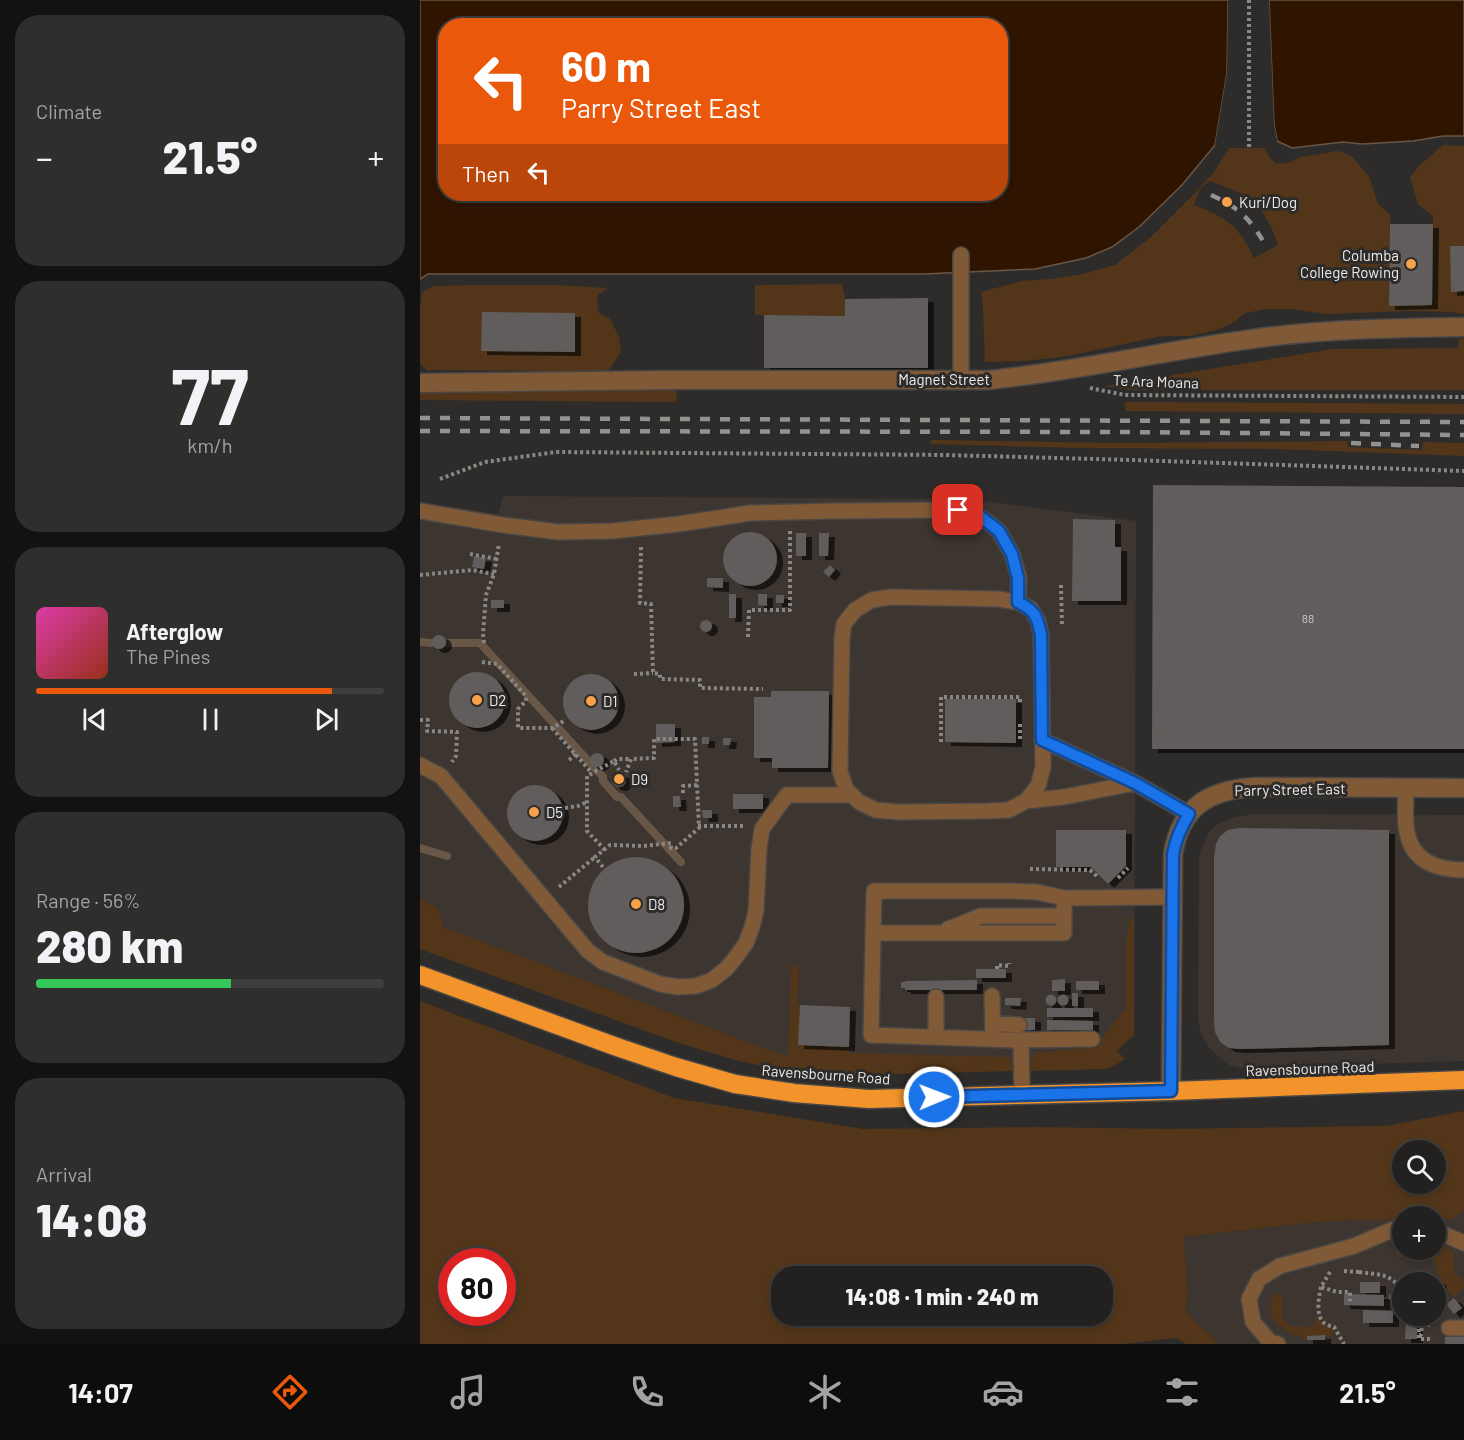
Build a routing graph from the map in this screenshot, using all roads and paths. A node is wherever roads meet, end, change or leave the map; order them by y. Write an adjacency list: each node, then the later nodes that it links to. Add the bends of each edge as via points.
1 (1249, 0): 2 (path)
2 (1249, 147)
3 (961, 255): 5 (lane)
4 (1464, 327): 5 (street, Magnet Street, via 1293,334 1036,375)
5 (961, 379): 6 (street, Magnet Street)
6 (420, 383)
7 (1083, 387): 8 (path, Te Ara Moana, via 1125,395)
8 (1464, 396)
9 (1464, 471): 10 (path, via 947,455 556,452 485,462)
10 (440, 479)
11 (420, 512): 12 (lane)
12 (503, 525): 13 (lane, via 558,532); 16 (path)
13 (641, 528): 19 (lane, via 750,513 958,510 981,517 999,531 1012,554); 23 (path, via 640,603 651,604)
14 (790, 553): 20 (path, via 790,610 748,610)
15 (470, 554): 16 (path)
16 (497, 559): 17 (path)
17 (494, 573): 18 (path, via 472,570); 21 (path, via 486,595)
18 (420, 575)
19 (1018, 602): 30 (lane, via 1031,609 1041,635); 46 (lane, via 891,597 872,600 855,610 844,624 842,638 840,771)
20 (748, 638)
21 (484, 643)
22 (482, 662): 29 (path, via 496,664 526,696 518,709 518,728)
23 (653, 673): 24 (path); 25 (path, via 660,674 660,680 700,680 700,688)
24 (634, 674)
25 (762, 689)
26 (1020, 706): 31 (path, via 1020,698 941,697)
27 (420, 720): 33 (path, via 428,720 428,731 457,732)
28 (565, 720): 29 (path)
29 (552, 728): 32 (path)
30 (1042, 740): 41 (lane); 47 (lane, via 1043,767 1038,786)
31 (941, 742)
32 (576, 754): 35 (path); 39 (path)
33 (456, 756)
34 (631, 759): 36 (path); 40 (path); 42 (path, via 654,758 654,739 695,738)
35 (569, 760)
36 (614, 760): 38 (path); 39 (path)
37 (420, 765): 63 (lane, via 441,776)
38 (619, 770)
39 (592, 772): 48 (path, via 586,776)
40 (626, 772)
41 (1135, 783): 47 (lane); 50 (lane)
42 (697, 785): 45 (path, via 683,786); 52 (path)
43 (1464, 788): 44 (street, Parry Street East)
44 (1406, 789): 50 (street, Parry Street East, via 1235,788 1211,797); 58 (lane, via 1406,830 1412,848 1428,863)
45 (683, 793)
46 (852, 795): 47 (lane, via 876,810 899,812 998,811); 51 (lane, via 787,795)
47 (1026, 801)
48 (587, 802): 49 (path); 53 (path, via 587,831)
49 (565, 808)
50 (1189, 814): 61 (street, Parry Street East, via 1175,840)
51 (765, 825): 52 (path, via 750,822 748,826); 63 (lane, via 759,849 756,911 749,935 726,969 696,986 660,984 603,962 588,951)
52 (698, 826): 53 (path, via 676,848 667,843 610,845)
53 (604, 850): 54 (path)
54 (595, 857): 55 (path); 63 (path)
55 (603, 867)
56 (1128, 868): 59 (path)
57 (1021, 869): 60 (path, via 1090,870)
58 (1464, 870)
59 (1114, 881)
60 (1102, 882)
61 (1172, 897): 62 (lane); 75 (street, Parry Street East)
62 (1064, 898): 64 (lane, via 1064,933); 64 (lane, via 1018,891 874,891)
63 (544, 899)
64 (873, 933): 72 (lane, via 872,1035)
65 (1009, 963): 66 (path)
66 (997, 969)
67 (420, 975): 76 (highway, Ravensbourne Road, via 617,1047 735,1084 869,1099)
68 (992, 996): 70 (lane)
69 (936, 997): 72 (lane)
70 (993, 1031): 71 (lane); 72 (lane)
71 (1020, 1032): 73 (lane); 76 (lane)
72 (936, 1037)
73 (1092, 1039)
74 (1464, 1080): 75 (highway, Ravensbourne Road)
75 (1171, 1091): 76 (highway, Ravensbourne Road)
76 (1022, 1095)
77 (1392, 1230): 80 (lane)
78 (1446, 1235): 79 (lane)
79 (1464, 1243)
80 (1342, 1249): 83 (path); 89 (lane, via 1280,1266 1259,1279 1250,1299 1253,1322 1270,1342)
81 (1332, 1269): 85 (path)
82 (1341, 1270): 83 (path)
83 (1359, 1272): 84 (path)
84 (1392, 1279)
85 (1321, 1287): 86 (path, via 1350,1292); 90 (path, via 1321,1321 1334,1327)
86 (1350, 1301)
87 (1420, 1326): 88 (path, via 1419,1339)
88 (1431, 1339)
89 (1278, 1344)
90 (1344, 1344)

